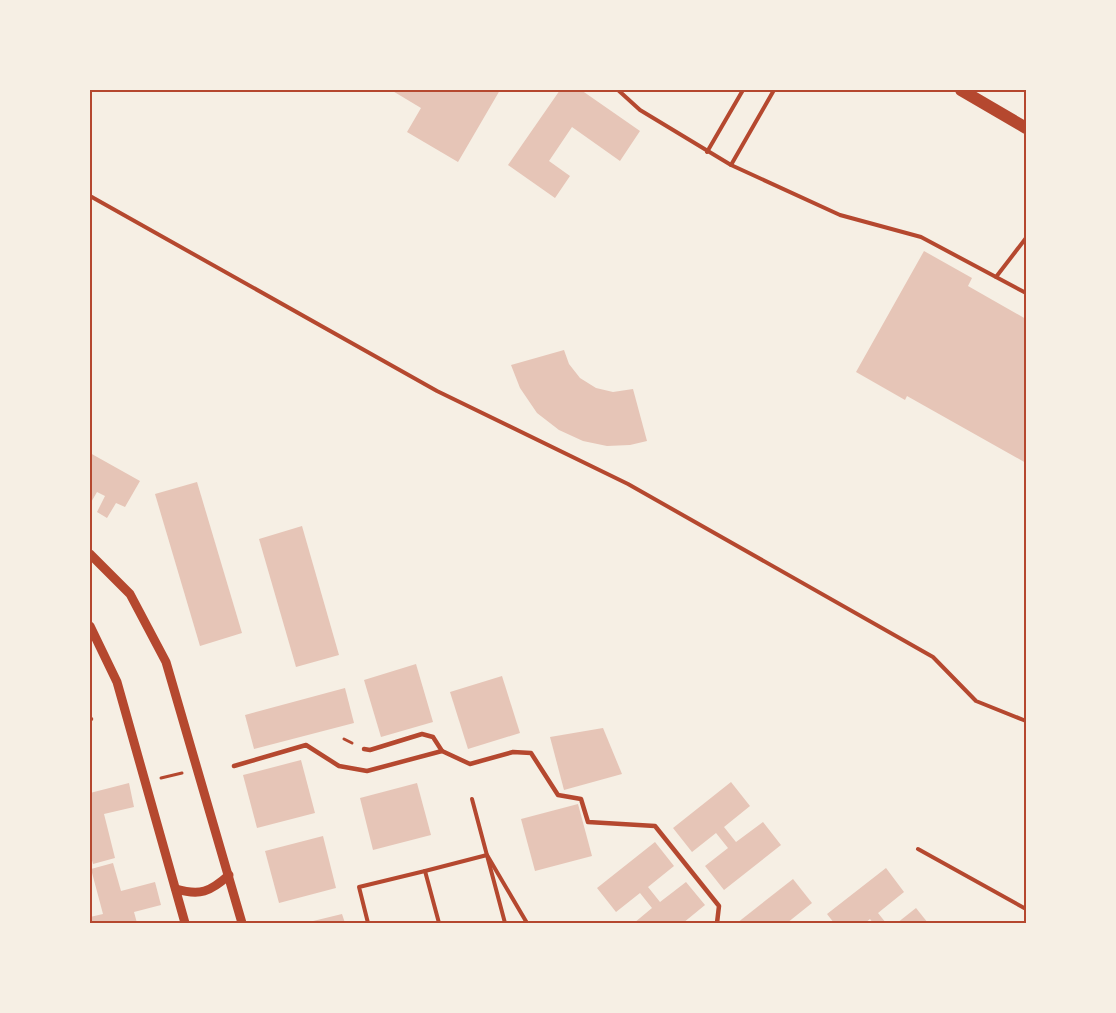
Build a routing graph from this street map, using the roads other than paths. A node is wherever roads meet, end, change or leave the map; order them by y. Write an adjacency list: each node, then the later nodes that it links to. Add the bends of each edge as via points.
1 (618, 90): 6 (lane, via 640,110)
2 (743, 90): 6 (lane)
3 (774, 90): 7 (lane)
4 (961, 90): 5 (main road)
5 (1026, 128)
6 (707, 152): 7 (lane)
7 (731, 165): 10 (lane, via 840,215 922,237)
8 (90, 196): 14 (lane, via 437,390 628,484 933,657 976,701)
9 (1026, 238): 10 (lane)
10 (996, 277): 11 (lane)
11 (1026, 293)
12 (90, 554): 22 (street, via 130,594 166,662)
13 (90, 626): 23 (street, via 117,682)
14 (1026, 721)
15 (364, 749): 16 (street, via 422,734 433,737)
16 (442, 752): 17 (street, via 367,771 340,766 306,746); 31 (street, via 470,764 513,752 531,753 558,795 581,799 588,822 655,826 719,906)
17 (234, 766)
18 (472, 799): 20 (lane)
19 (918, 849): 24 (lane)
20 (487, 854): 21 (lane); 29 (lane); 30 (lane)
21 (426, 871): 27 (lane, via 359,887); 28 (lane)
22 (228, 875): 23 (street, via 204,891 192,893); 26 (street)
23 (176, 889): 25 (street)
24 (1026, 909)
25 (185, 923)
26 (242, 923)
27 (368, 923)
28 (439, 923)
29 (505, 923)
30 (527, 923)
31 (717, 923)

